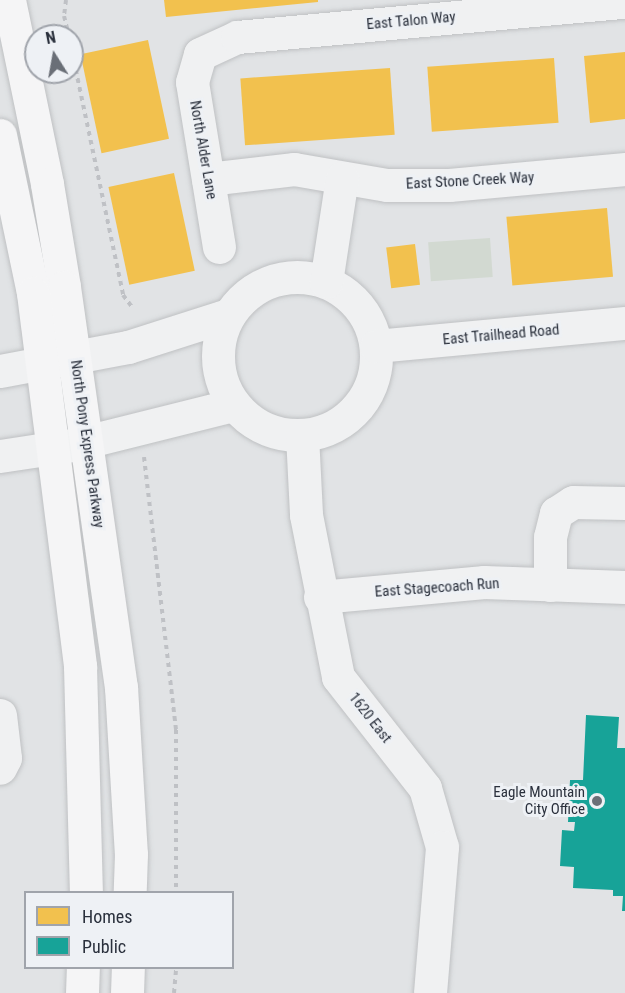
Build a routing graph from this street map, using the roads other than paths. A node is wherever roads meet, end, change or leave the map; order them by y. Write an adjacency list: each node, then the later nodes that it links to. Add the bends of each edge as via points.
1 (9, 0): 13 (main road, North Pony Express Parkway, via 47,184)
2 (625, 2): 3 (street, East Talon Way, via 237,37)
3 (201, 54): 7 (street, North Alder Lane, via 192,82)
4 (0, 135): 13 (main road, North Pony Express Parkway, via 33,293)
5 (625, 169): 6 (street, East Stone Creek Way, via 449,185 387,185)
6 (342, 178): 7 (street, East Stone Creek Way, via 294,169); 9 (street)
7 (208, 179): 8 (street, North Alder Lane)
8 (219, 247)
9 (326, 282): 10 (street, via 282,277 260,285); 12 (street, via 345,292 360,307)
10 (228, 315): 13 (street, via 128,347); 15 (street, via 219,337 217,361 222,384)
11 (625, 323): 12 (street, East Trailhead Road)
12 (376, 346): 16 (street, via 375,372 360,403 349,416 327,430)
13 (59, 360): 14 (street); 17 (main road, North Pony Express Parkway)
14 (0, 371)
15 (233, 405): 16 (street, via 264,428); 17 (street)
16 (302, 435): 22 (street, 1620 East, via 306,516)
17 (70, 445): 18 (street); 25 (main road, North Pony Express Parkway); 26 (main road, North Pony Express Parkway, via 121,687)
18 (0, 456)
19 (625, 503): 20 (street, via 573,502 556,513 550,537)
20 (550, 585): 21 (street, East Stagecoach Run); 22 (street, East Stagecoach Run, via 484,582)
21 (625, 587)
22 (320, 597): 31 (street, 1620 East, via 338,677 425,788 442,847)
23 (0, 715): 24 (street, via 5,758)
24 (0, 768)
25 (86, 891)
26 (130, 891)
27 (83, 969): 29 (main road)
28 (128, 969): 30 (main road)
29 (82, 993)
30 (127, 993)
31 (430, 993)

